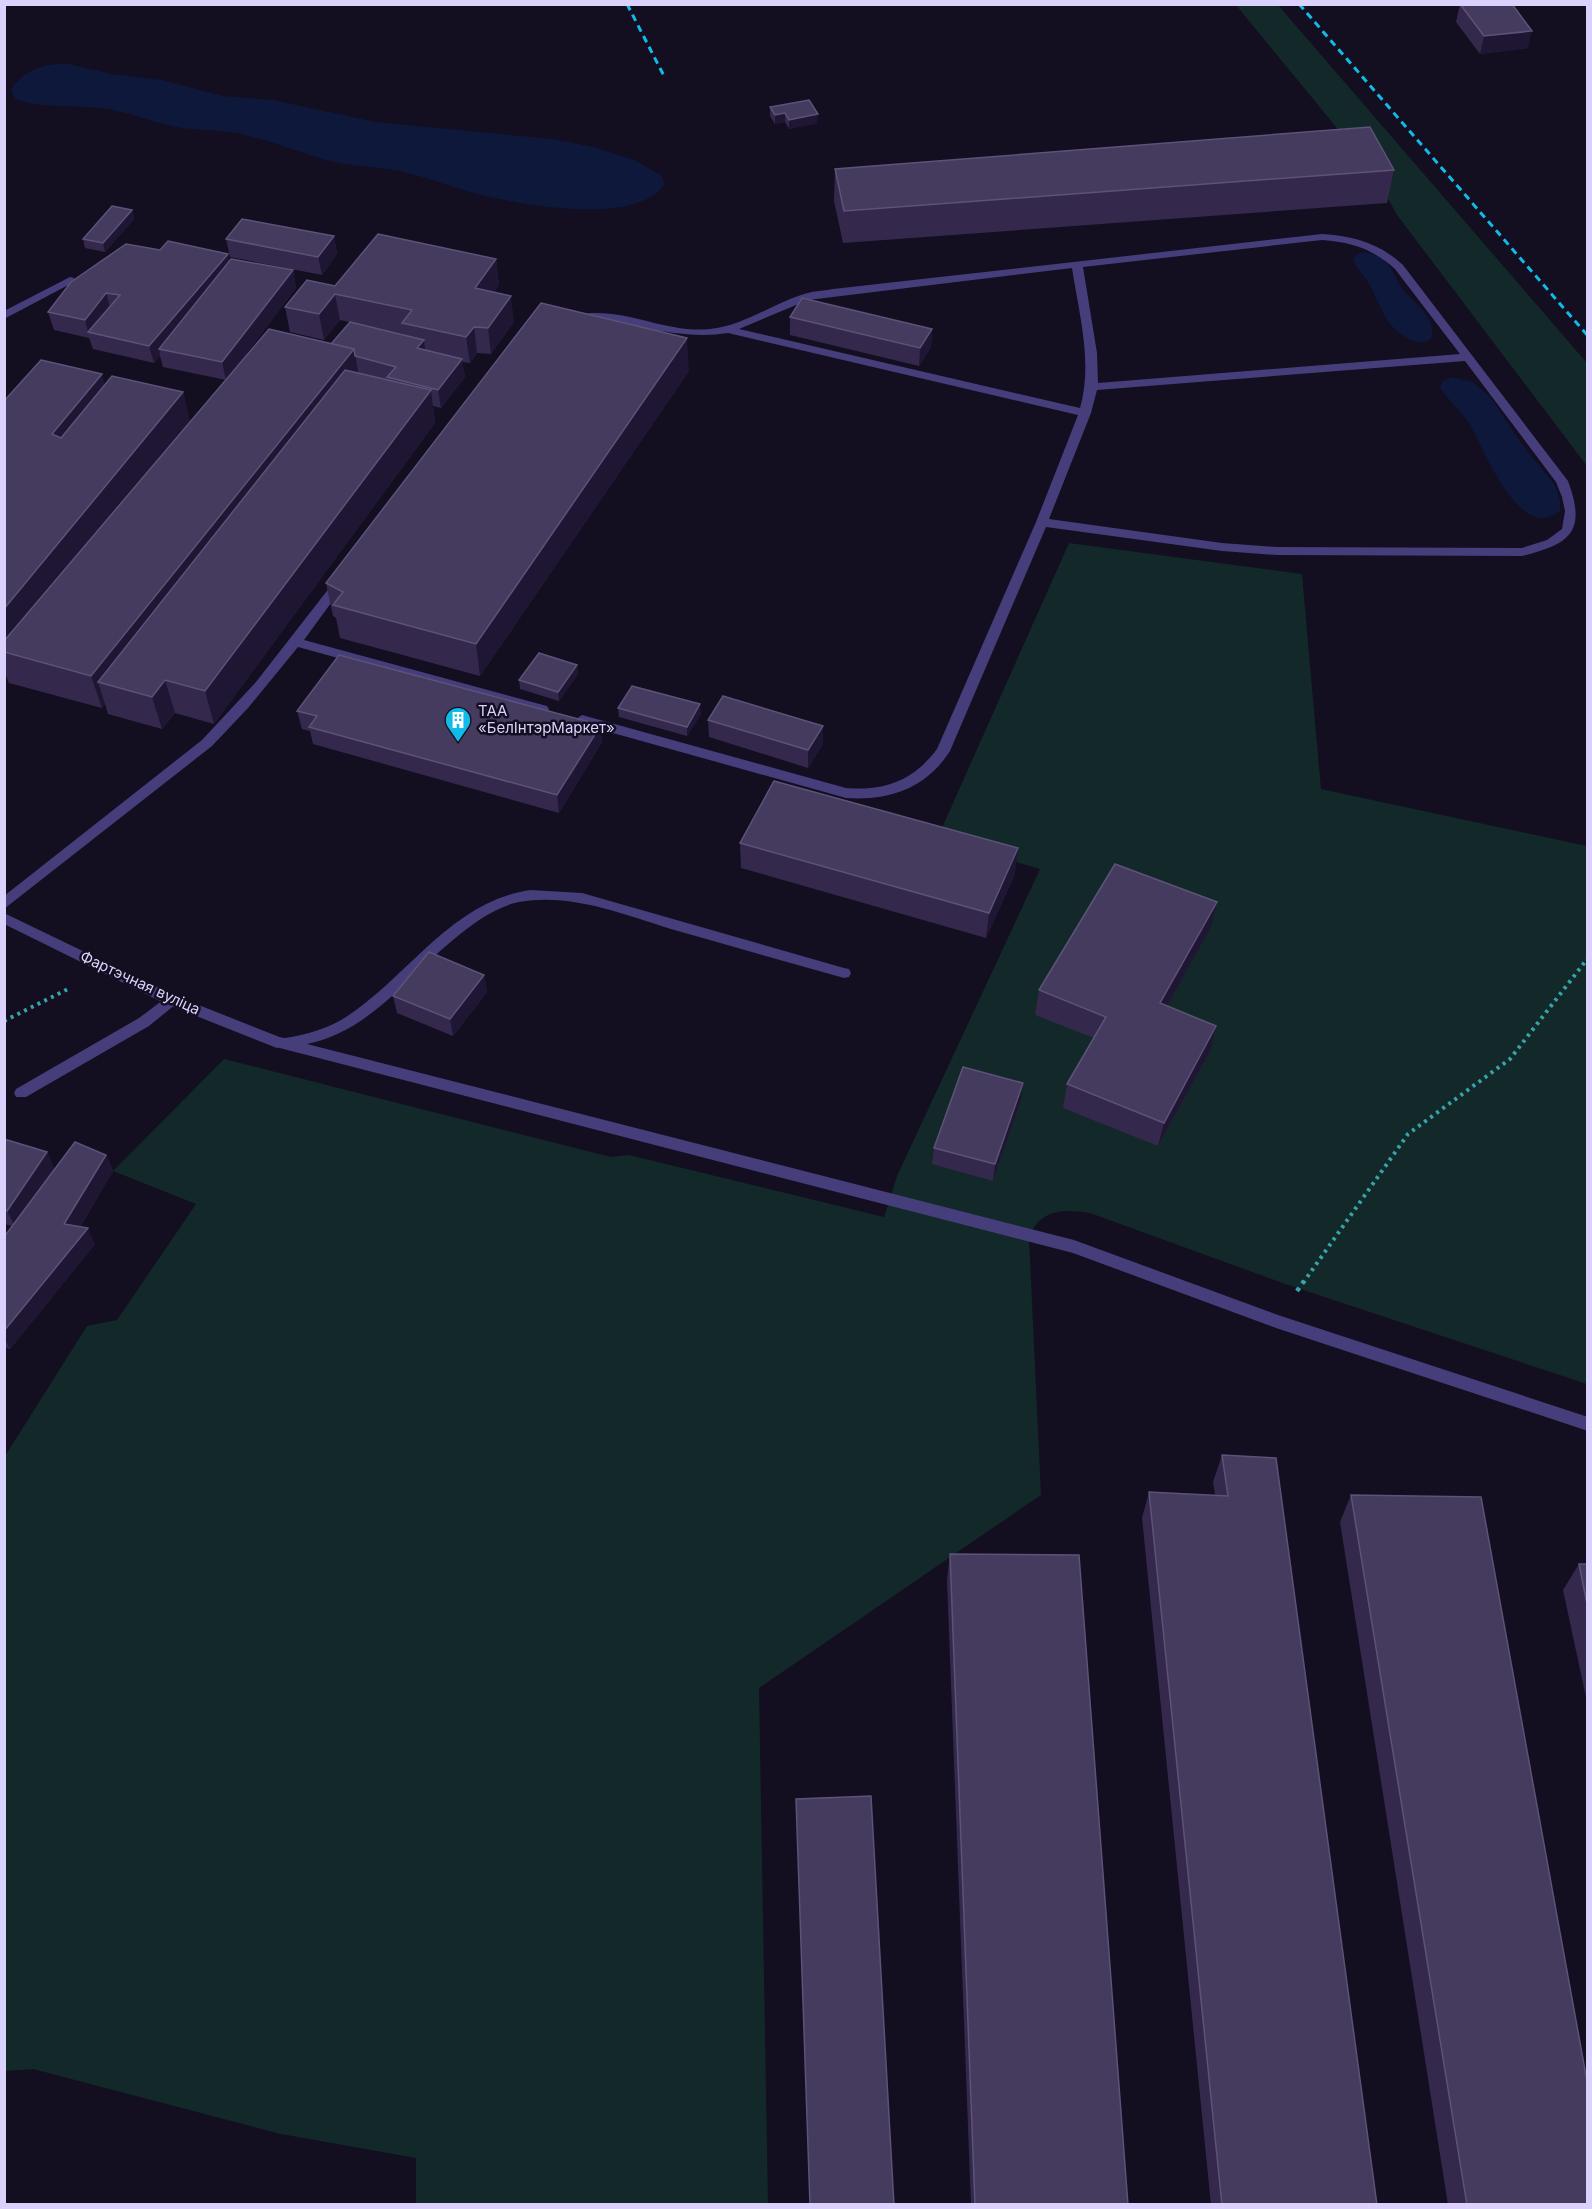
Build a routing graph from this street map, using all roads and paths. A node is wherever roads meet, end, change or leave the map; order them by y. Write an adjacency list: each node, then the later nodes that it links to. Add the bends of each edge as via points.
1 (1077, 266): 5 (street, via 805,297); 6 (street, via 1322,237 1348,238 1387,254); 7 (street, via 1091,353)
2 (70, 280): 3 (street)
3 (4, 316)
4 (568, 318): 5 (street, via 615,319 694,335)
5 (728, 330): 8 (street)
6 (1468, 357): 7 (street); 9 (street, via 1562,481 1570,499 1573,518 1565,534 1546,547 1522,552 1331,554 1222,546)
7 (1092, 387): 8 (street)
8 (1085, 413): 9 (street)
9 (1042, 522): 11 (street, via 943,751 932,768 915,781 867,795 846,793)
10 (352, 566): 11 (street)
11 (296, 642): 12 (street, via 237,714 207,743)
12 (4, 903)
13 (4, 918): 15 (street, Фартэчная вуліца)
14 (1587, 958): 21 (path, via 1510,1059 1408,1134)
15 (104, 967): 17 (street, Фартэчная вуліца); 18 (path, via 86,981)
16 (844, 973): 19 (street, via 582,898 528,896 501,902 474,916 347,1024 301,1041)
17 (171, 999): 19 (street, Фартэчная вуліца); 20 (street, via 144,1022)
18 (4, 1021)
19 (277, 1042): 21 (street, Фартэчная вуліца, via 1074,1247)
20 (21, 1093)
21 (1276, 1321): 22 (street, Фартэчная вуліца)
22 (1587, 1424)

